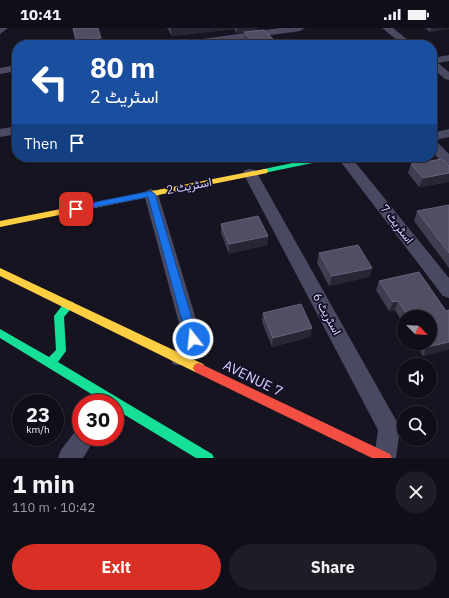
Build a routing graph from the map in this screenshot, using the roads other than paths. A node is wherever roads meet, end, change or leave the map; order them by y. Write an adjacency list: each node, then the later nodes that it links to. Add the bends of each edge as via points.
1 (3, 28): 4 (street)
2 (300, 28): 5 (street)
3 (387, 28): 6 (street)
4 (0, 31)
5 (216, 40)
6 (403, 40)
7 (449, 58): 8 (street)
8 (437, 61)
9 (437, 66): 12 (street)
10 (12, 69): 11 (street)
11 (0, 71)
12 (449, 77)
13 (12, 131): 14 (street)
14 (0, 133)
15 (449, 133): 16 (street)
16 (437, 136)
17 (437, 150): 18 (street)
18 (449, 161)
19 (308, 162): 21 (street, اسٹریٹ 2)
20 (348, 162): 25 (street, اسٹریٹ 7)
21 (250, 174): 22 (street, اسٹریٹ 2); 35 (street, اسٹریٹ 6, via 389,429)
22 (151, 194): 23 (street, اسٹریٹ 2); 28 (street, via 193,339)
23 (0, 224)
24 (0, 272): 26 (street, AVENUE 7)
25 (449, 291)
26 (69, 306): 28 (street, AVENUE 7); 29 (street, via 59,316 61,351)
27 (0, 333): 29 (street)
28 (180, 358): 35 (street, AVENUE 7)
29 (51, 363): 30 (street)
30 (100, 394)
31 (124, 408): 34 (street)
32 (78, 446): 33 (street)
33 (69, 458)
34 (208, 458)
35 (385, 458)

